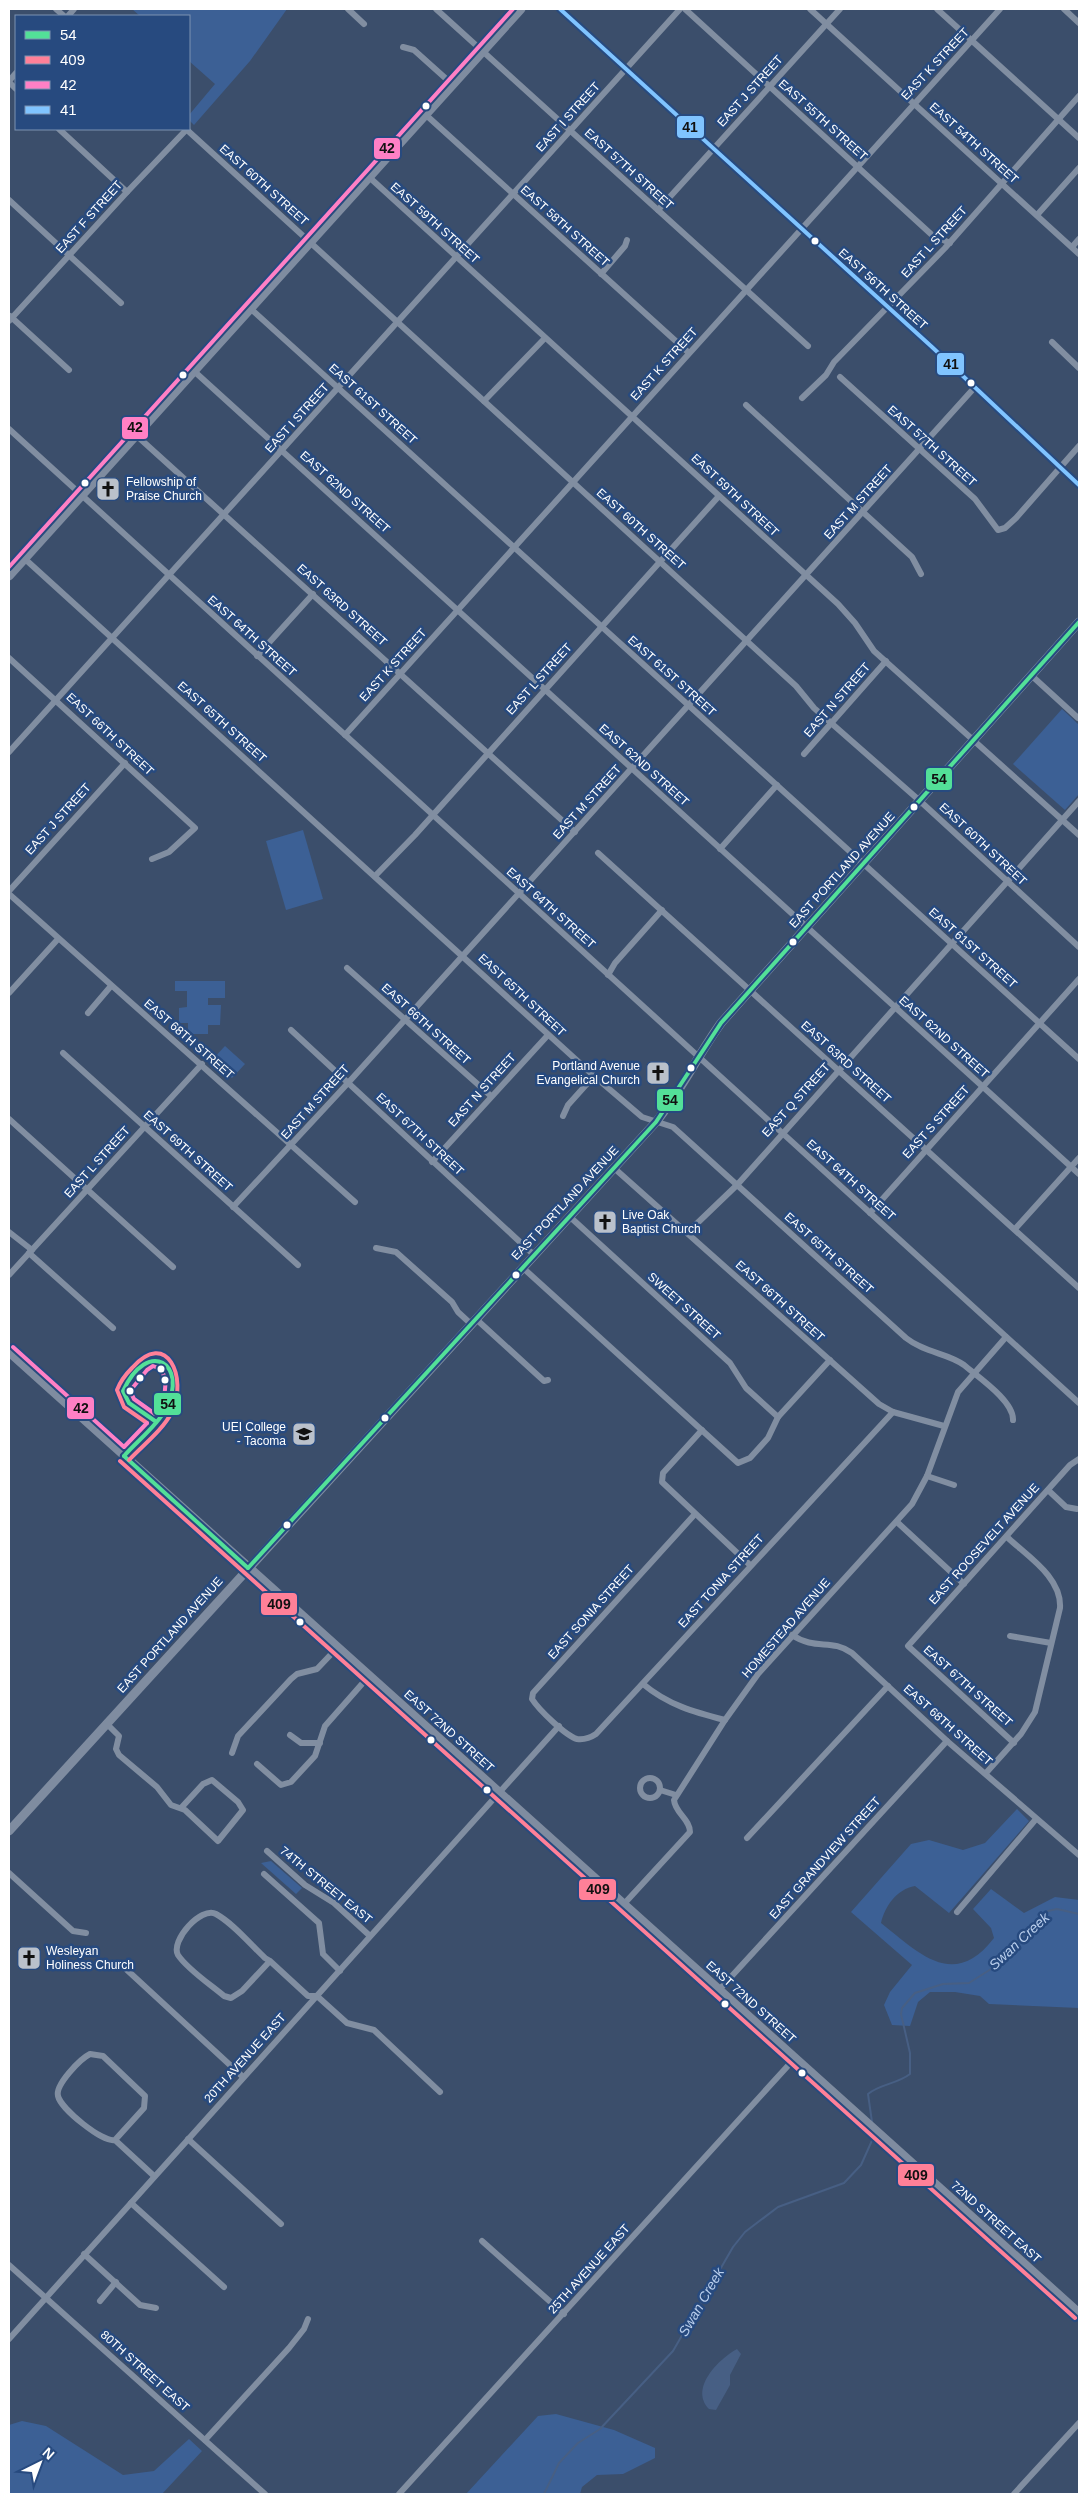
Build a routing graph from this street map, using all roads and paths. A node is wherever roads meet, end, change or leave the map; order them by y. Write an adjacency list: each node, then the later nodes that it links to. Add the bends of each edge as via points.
1 (436, 9): 17 (street, EAST 57TH STREET)
2 (521, 9): 17 (main road)
3 (560, 9): 18 (street, EAST 56TH STREET)
4 (680, 9): 18 (street, EAST I STREET)
5 (685, 9): 20 (street, EAST 55TH STREET)
6 (810, 9): 14 (street, EAST 54TH STREET)
7 (840, 9): 14 (street, EAST J STREET)
8 (937, 9): 15 (street)
9 (1000, 9): 15 (street, EAST K STREET)
10 (1064, 9): 12 (street)
11 (352, 10): 13 (street)
12 (1079, 23)
13 (364, 24)
14 (826, 24): 20 (street, EAST J STREET); 22 (street, EAST 54TH STREET)
15 (972, 41): 22 (street, EAST K STREET); 24 (street)
16 (403, 46): 19 (street, via 414,50)
17 (482, 51): 19 (main road); 28 (street, EAST 57TH STREET)
18 (626, 69): 28 (street, EAST I STREET); 30 (street, EAST 56TH STREET)
19 (453, 85): 23 (main road)
20 (769, 87): 30 (street, EAST J STREET); 31 (street, EAST 55TH STREET)
21 (1079, 96): 24 (street, EAST L STREET)
22 (914, 103): 31 (street, EAST K STREET); 34 (street, EAST 54TH STREET)
23 (426, 115): 33 (main road); 36 (street, EAST 58TH STREET)
24 (1059, 119): 29 (street); 34 (street, EAST L STREET)
25 (60, 130): 35 (street)
26 (185, 130): 35 (street, EAST F STREET)
27 (187, 130): 43 (street, EAST 60TH STREET)
28 (570, 131): 36 (street, EAST I STREET); 38 (street, EAST 57TH STREET)
29 (1079, 138)
30 (713, 148): 38 (street, EAST J STREET); 40 (street, EAST 56TH STREET)
31 (857, 166): 40 (street, EAST K STREET); 44 (street, EAST 55TH STREET, via 932,235)
32 (1079, 168): 39 (street)
33 (369, 177): 43 (main road); 48 (street, EAST 59TH STREET)
34 (1001, 183): 39 (street, EAST 54TH STREET); 44 (street, EAST L STREET)
35 (127, 192): 47 (street, EAST F STREET)
36 (513, 194): 48 (street, EAST I STREET); 49 (street, EAST 58TH STREET)
37 (9, 200): 47 (street)
38 (658, 210): 50 (street, EAST 57TH STREET)
39 (1037, 215): 45 (street, EAST 54TH STREET)
40 (800, 229): 50 (street, EAST K STREET); 53 (street, EAST 56TH STREET)
41 (1079, 238): 45 (street)
42 (627, 240): 49 (street)
43 (310, 242): 52 (main road); 55 (street, EAST 60TH STREET)
44 (950, 243): 53 (street, EAST L STREET)
45 (1072, 247): 46 (street, EAST 54TH STREET)
46 (1079, 254)
47 (69, 256): 51 (street); 54 (street, EAST F STREET)
48 (456, 257): 55 (street, EAST I STREET); 56 (street, EAST 59TH STREET)
49 (601, 274): 59 (street, EAST 58TH STREET)
50 (746, 290): 58 (street, EAST 57TH STREET); 59 (street, EAST K STREET)
51 (120, 303)
52 (252, 308): 62 (main road); 65 (street, EAST 61ST STREET)
53 (887, 308): 64 (street, EAST 56TH STREET); 66 (street, EAST L STREET)
54 (10, 318): 61 (street)
55 (398, 323): 65 (street, EAST I STREET); 67 (street, EAST 60TH STREET)
56 (546, 338): 67 (street); 69 (street, EAST 59TH STREET)
57 (1052, 342): 60 (street)
58 (808, 346)
59 (689, 353): 69 (street, EAST K STREET)
60 (1079, 368)
61 (69, 370)
62 (194, 372): 71 (main road); 74 (street, EAST 62ND STREET)
63 (840, 377): 73 (street, EAST 57TH STREET)
64 (975, 387): 73 (street, EAST M STREET); 75 (street, EAST 56TH STREET)
65 (338, 388): 74 (street, EAST I STREET); 82 (street, EAST 61ST STREET)
66 (802, 398)
67 (484, 401): 76 (street, EAST 60TH STREET)
68 (746, 405): 80 (street)
69 (632, 417): 76 (street, EAST K STREET); 78 (street, EAST 59TH STREET)
70 (9, 429): 79 (street, EAST 64TH STREET)
71 (138, 436): 79 (main road); 81 (street, EAST 63RD STREET)
72 (1079, 446): 75 (street)
73 (920, 450): 75 (street, EAST 57TH STREET, via 981,506 996,529 1006,528); 80 (street, EAST M STREET)
74 (282, 451): 81 (street, EAST I STREET); 90 (street, EAST 62ND STREET)
75 (1060, 467): 77 (street, EAST 56TH STREET)
76 (574, 482): 82 (street, EAST K STREET); 84 (street, EAST 60TH STREET)
77 (1079, 485)
78 (719, 496): 84 (street, EAST L STREET); 88 (street, EAST 59TH STREET)
79 (81, 497): 83 (main road); 87 (street, EAST 64TH STREET)
80 (863, 513): 85 (street, via 912,558); 88 (street, EAST M STREET)
81 (225, 514): 87 (street, EAST I STREET); 89 (street, EAST 63RD STREET)
82 (514, 547): 90 (street, EAST K STREET); 92 (street, EAST 61ST STREET)
83 (25, 559): 86 (main road); 93 (street, EAST 65TH STREET)
84 (660, 561): 92 (street, EAST L STREET); 94 (street, EAST 60TH STREET)
85 (921, 574)
86 (9, 576)
87 (169, 576): 93 (street, EAST I STREET); 95 (street, EAST 64TH STREET)
88 (806, 576): 94 (street, EAST M STREET); 97 (street, EAST 59TH STREET, via 850,617 870,646)
89 (313, 594): 95 (street); 98 (street, EAST 63RD STREET)
90 (458, 610): 98 (street, EAST K STREET); 100 (street, EAST 62ND STREET)
91 (1079, 622): 99 (main road, EAST PORTLAND AVENUE)
92 (601, 627): 100 (street, EAST L STREET); 102 (street, EAST 61ST STREET)
93 (112, 636): 101 (street, EAST I STREET); 123 (street, EAST 65TH STREET)
94 (747, 641): 102 (street, EAST M STREET); 104 (street, EAST 60TH STREET)
95 (257, 656): 105 (street, EAST 64TH STREET)
96 (9, 658): 101 (street, EAST 66TH STREET)
97 (886, 661): 104 (street, EAST N STREET); 106 (street, EAST 59TH STREET)
98 (401, 673): 105 (street, EAST K STREET); 108 (street, EAST 63RD STREET)
99 (1032, 676): 103 (street); 106 (main road, EAST PORTLAND AVENUE)
100 (545, 690): 108 (street, EAST L STREET); 111 (street, EAST 62ND STREET)
101 (55, 699): 107 (street, EAST I STREET); 110 (street, EAST 66TH STREET)
102 (688, 705): 111 (street, EAST M STREET); 112 (street, EAST 61ST STREET)
103 (1078, 718)
104 (831, 723): 109 (street, EAST N STREET); 113 (street, EAST 60TH STREET)
105 (345, 735): 115 (street, EAST 64TH STREET)
106 (974, 739): 113 (main road, EAST PORTLAND AVENUE); 116 (street, EAST 59TH STREET)
107 (9, 752)
108 (488, 753): 115 (street, EAST L STREET); 117 (street, EAST 63RD STREET)
109 (804, 754)
110 (124, 763): 121 (street, EAST 66TH STREET, via 195,828 169,852); 125 (street, EAST J STREET)
111 (632, 768): 117 (street, EAST M STREET); 119 (street, EAST 62ND STREET)
112 (777, 785): 119 (street); 122 (street, EAST 61ST STREET)
113 (920, 801): 122 (main road, EAST PORTLAND AVENUE); 124 (street, EAST 60TH STREET)
114 (1079, 801): 116 (street, EAST Q STREET)
115 (432, 814): 123 (street, EAST L STREET); 126 (street, EAST 64TH STREET)
116 (1063, 820): 118 (street, EAST 59TH STREET); 124 (street, EAST Q STREET)
117 (575, 832): 126 (street, EAST M STREET)
118 (1079, 835)
119 (720, 849): 128 (street, EAST 62ND STREET)
120 (598, 853): 127 (street, EAST 63RD STREET)
121 (152, 859)
122 (864, 864): 128 (main road, EAST PORTLAND AVENUE); 130 (street, EAST 61ST STREET)
123 (375, 876): 132 (street, EAST 65TH STREET)
124 (1007, 882): 130 (street, EAST Q STREET); 131 (street, EAST 60TH STREET)
125 (9, 892): 129 (street, EAST 68TH STREET)
126 (519, 894): 132 (street, EAST M STREET); 134 (street, EAST 64TH STREET)
127 (662, 910): 134 (street); 137 (street, EAST 63RD STREET)
128 (807, 927): 137 (main road, EAST PORTLAND AVENUE); 139 (street, EAST 62ND STREET)
129 (58, 939): 136 (street, EAST 68TH STREET); 138 (street)
130 (952, 944): 139 (street, EAST Q STREET); 142 (street, EAST 61ST STREET)
131 (1079, 947)
132 (463, 956): 141 (street, EAST M STREET); 144 (street, EAST 65TH STREET)
133 (346, 968): 141 (street, EAST 66TH STREET)
134 (608, 975): 146 (street, EAST 64TH STREET)
135 (1079, 979): 142 (street, EAST S STREET)
136 (111, 986): 140 (street); 148 (street, EAST 68TH STREET)
137 (751, 990): 146 (main road, EAST PORTLAND AVENUE, via 721,1023); 149 (street, EAST 63RD STREET)
138 (9, 993)
139 (895, 1007): 149 (street, EAST Q STREET); 152 (street, EAST 62ND STREET)
140 (88, 1013)
141 (406, 1020): 151 (street, EAST M STREET); 153 (street, EAST 66TH STREET)
142 (1040, 1023): 147 (street, EAST 61ST STREET); 152 (street, EAST S STREET)
143 (291, 1030): 151 (street, EAST 67TH STREET)
144 (548, 1035): 150 (street, EAST 65TH STREET); 153 (street, EAST N STREET)
145 (63, 1053): 157 (street, EAST 69TH STREET)
146 (699, 1056): 156 (main road, EAST PORTLAND AVENUE, via 675,1098); 158 (street, EAST 64TH STREET)
147 (1079, 1059)
148 (202, 1064): 157 (street, EAST L STREET); 159 (street, EAST 68TH STREET)
149 (838, 1071): 158 (street, EAST Q STREET); 160 (street, EAST 63RD STREET)
150 (594, 1076): 154 (street, via 567,1106); 156 (street, EAST 65TH STREET, via 642,1117)
151 (348, 1083): 159 (street, EAST M STREET); 162 (street, EAST 67TH STREET)
152 (982, 1087): 160 (street, EAST S STREET); 163 (street, EAST 62ND STREET)
153 (491, 1096): 162 (street, EAST N STREET)
154 (563, 1116)
155 (9, 1119): 167 (street)
156 (656, 1122): 164 (main road, EAST PORTLAND AVENUE); 166 (street, EAST 65TH STREET, via 673,1126)
157 (144, 1127): 167 (street, EAST L STREET); 169 (street, EAST 69TH STREET)
158 (782, 1133): 166 (street, EAST Q STREET); 170 (street, EAST 64TH STREET)
159 (291, 1146): 168 (street, EAST 68TH STREET); 169 (street, EAST M STREET)
160 (926, 1150): 170 (street, EAST S STREET); 172 (street, EAST 63RD STREET)
161 (1079, 1158): 163 (street)
162 (432, 1162): 177 (street, EAST 67TH STREET)
163 (1071, 1167): 165 (street, EAST 62ND STREET); 172 (street)
164 (614, 1168): 171 (main road, EAST PORTLAND AVENUE); 174 (street, EAST 66TH STREET)
165 (1079, 1174)
166 (737, 1185): 174 (street, EAST Q STREET); 188 (street, EAST 65TH STREET, via 906,1338 920,1348 956,1360)
167 (86, 1190): 176 (street, EAST L STREET); 180 (street)
168 (355, 1202)
169 (232, 1207): 178 (street, EAST 69TH STREET)
170 (870, 1213): 185 (street, EAST 64TH STREET)
171 (568, 1216): 177 (main road, EAST PORTLAND AVENUE); 192 (street, SWEET STREET, via 730,1363 746,1388)
172 (1015, 1230): 182 (street, EAST 63RD STREET)
173 (9, 1232): 176 (street)
174 (687, 1233): 187 (street, EAST 66TH STREET)
175 (376, 1248): 183 (street, via 396,1252 452,1302 458,1312)
176 (30, 1251): 181 (street, EAST L STREET); 184 (street)
177 (534, 1255): 179 (main road, EAST PORTLAND AVENUE)
178 (298, 1265)
179 (522, 1267): 183 (main road, EAST PORTLAND AVENUE); 195 (street)
180 (173, 1268)
181 (9, 1275)
182 (1079, 1288)
183 (474, 1322): 189 (street, via 544,1381); 205 (main road, EAST PORTLAND AVENUE)
184 (112, 1328)
185 (1006, 1337): 188 (street, HOMESTEAD AVENUE); 190 (street, EAST 64TH STREET)
186 (9, 1352): 205 (main road, EAST 72ND STREET)
187 (830, 1360): 191 (street, EAST 66TH STREET, via 879,1404); 192 (street)
188 (974, 1373): 193 (street, EAST 65TH STREET, via 1008,1404 1014,1413); 194 (street, HOMESTEAD AVENUE, via 958,1392)
189 (548, 1380)
190 (1079, 1404)
191 (893, 1412): 194 (street, EAST 66TH STREET); 204 (street, EAST TONIA STREET)
192 (778, 1417): 195 (street, via 768,1438 750,1458 738,1463)
193 (1013, 1420)
194 (944, 1426): 197 (street, HOMESTEAD AVENUE)
195 (702, 1430): 201 (street, via 661,1478 664,1485)
196 (1079, 1459): 199 (street, EAST ROOSEVELT AVENUE)
197 (927, 1476): 198 (street); 202 (street, HOMESTEAD AVENUE, via 912,1504)
198 (954, 1485)
199 (1048, 1490): 200 (street, via 1066,1507); 203 (street, EAST ROOSEVELT AVENUE)
200 (1077, 1509)
201 (695, 1514): 204 (street); 217 (street, EAST SONIA STREET, via 533,1693 535,1703)
202 (897, 1522): 206 (street); 207 (street, HOMESTEAD AVENUE)
203 (1007, 1537): 206 (street, EAST ROOSEVELT AVENUE); 209 (street, via 1047,1574 1059,1593 1060,1608)
204 (750, 1565): 213 (street, EAST TONIA STREET)
205 (248, 1568): 211 (main road, EAST 72ND STREET); 216 (main road, EAST PORTLAND AVENUE)
206 (964, 1584): 210 (street, EAST ROOSEVELT AVENUE)
207 (792, 1635): 214 (street, EAST 68TH STREET, via 804,1643 844,1648); 215 (street, HOMESTEAD AVENUE, via 758,1674)
208 (1010, 1636): 209 (street)
209 (1051, 1643): 221 (street, via 1035,1712)
210 (908, 1646): 221 (street, EAST 67TH STREET)
211 (337, 1648): 212 (main road, EAST 72ND STREET); 222 (street, via 317,1669 297,1674 291,1679 238,1736)
212 (369, 1676): 220 (street, via 325,1726); 226 (main road, EAST 72ND STREET)
213 (643, 1684): 215 (street, via 678,1706); 217 (street, EAST TONIA STREET, via 592,1737 573,1737)
214 (888, 1686): 219 (street, EAST 68TH STREET); 231 (street)
215 (725, 1720): 227 (street, HOMESTEAD AVENUE)
216 (106, 1723): 228 (street, via 119,1736 116,1749 119,1755 157,1787 168,1803); 230 (main road, EAST PORTLAND AVENUE)
217 (559, 1726): 226 (street, 20TH AVENUE EAST)
218 (290, 1735): 220 (street, via 301,1743)
219 (947, 1741): 224 (street, EAST 68TH STREET); 243 (street, EAST GRANDVIEW STREET)
220 (320, 1743): 223 (street, via 315,1756 286,1785 280,1785)
221 (1014, 1743): 224 (street)
222 (232, 1753)
223 (257, 1764)
224 (986, 1773): 229 (street, EAST 68TH STREET)
225 (660, 1790): 227 (street)
226 (498, 1793): 236 (main road, EAST 72ND STREET); 239 (street, 20TH AVENUE EAST)
227 (676, 1795): 236 (street, via 676,1810 690,1829)
228 (181, 1808): 228 (street, via 203,1784 212,1780 244,1810 218,1841)
229 (1036, 1819): 233 (street, EAST 68TH STREET); 237 (street)
230 (9, 1831)
231 (747, 1838)
232 (266, 1851): 239 (street, 74TH STREET EAST)
233 (1079, 1856)
234 (9, 1873): 238 (street, via 73,1931)
235 (264, 1874): 242 (street, via 319,1923 323,1954)
236 (623, 1905): 243 (main road, EAST 72ND STREET)
237 (957, 1912)
238 (86, 1932)
239 (370, 1936): 242 (street, 20TH AVENUE EAST)
240 (270, 1961): 240 (street, via 217,1914 209,1912 201,1915 180,1937 176,1946 186,1963 224,1996 231,1998); 244 (street, via 308,1996)
241 (127, 1970): 246 (street)
242 (340, 1971): 244 (street, 20TH AVENUE EAST)
243 (719, 1990): 245 (main road, EAST 72ND STREET)
244 (317, 1996): 246 (street, 20TH AVENUE EAST); 247 (street, via 347,2023 374,2030)
245 (795, 2058): 248 (main road, EAST 72ND STREET); 263 (street, 25TH AVENUE EAST)
246 (243, 2077): 249 (street, 20TH AVENUE EAST)
247 (440, 2092)
248 (874, 2129): 262 (main road, 72ND STREET EAST)
249 (188, 2139): 251 (street, 20TH AVENUE EAST); 253 (street)
250 (115, 2140): 250 (street, via 106,2140 98,2135 59,2099 57,2091 60,2084 90,2054 103,2056 143,2093 146,2102); 251 (street)
251 (154, 2176): 252 (street, 20TH AVENUE EAST)
252 (131, 2203): 255 (street, 20TH AVENUE EAST); 258 (street)
253 (281, 2224)
254 (482, 2240): 263 (street)
255 (84, 2254): 257 (street); 259 (street, 20TH AVENUE EAST)
256 (9, 2266): 259 (street, 80TH STREET EAST)
257 (116, 2282): 260 (street); 261 (street, via 140,2305)
258 (224, 2287)
259 (46, 2297): 265 (street, 20TH AVENUE EAST); 267 (street, 80TH STREET EAST)
260 (100, 2301)
261 (156, 2308)
262 (1079, 2313)
263 (564, 2314): 269 (street, 25TH AVENUE EAST)
264 (308, 2319): 267 (street, via 289,2348)
265 (9, 2339)
266 (1079, 2423): 270 (street)
267 (205, 2440): 268 (street, 80TH STREET EAST)
268 (265, 2494)
269 (399, 2494)
270 (1014, 2494)

